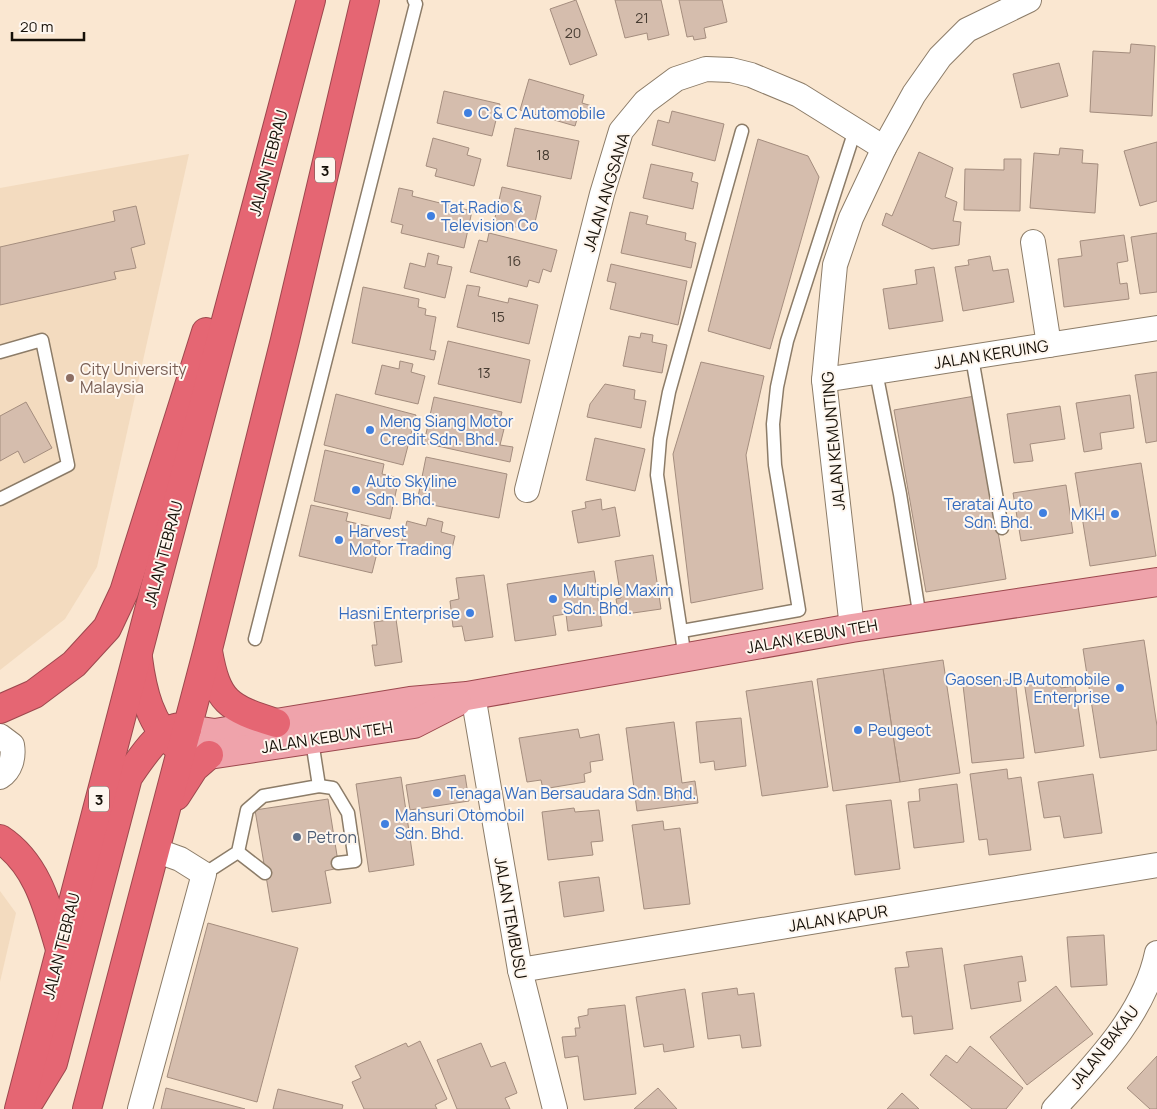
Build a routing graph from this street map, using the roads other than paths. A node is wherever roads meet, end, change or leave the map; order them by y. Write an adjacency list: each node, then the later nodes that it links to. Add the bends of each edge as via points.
1 (311, 0): 8 (highway, JALAN TEBRAU / 3)
2 (365, 0): 25 (highway, 3)
3 (1029, 0): 7 (street, JALAN KEMUNTING, via 967,30 940,57 914,94)
4 (416, 1): 22 (lane)
5 (855, 130): 7 (street, JALAN ANGSANA); 16 (street, JALAN ANGSANA, via 799,95 731,70 706,69 676,79 645,102 621,132 615,149); 23 (lane, via 787,341 777,387 773,424 775,466 799,610)
6 (742, 131): 23 (lane, via 669,392 660,439 657,475)
7 (884, 148): 15 (street, JALAN KEMUNTING, via 851,218 835,265)
8 (254, 212): 24 (highway, JALAN TEBRAU / 3); 27 (highway, via 209,322 124,592 107,628 74,664 34,694)
9 (1034, 242): 11 (street)
10 (1157, 328): 11 (street, JALAN KERUING)
11 (1049, 345): 13 (street, JALAN KERUING)
12 (0, 352): 17 (lane, via 42,340 68,465)
13 (972, 358): 14 (street, JALAN KERUING); 18 (lane)
14 (876, 372): 15 (street, JALAN KERUING); 20 (lane)
15 (824, 380): 21 (street, JALAN KEMUNTING)
16 (527, 490)
17 (0, 499)
18 (1002, 528)
19 (1157, 582): 20 (main road, JALAN KEBUN TEH)
20 (920, 618): 21 (main road, JALAN KEBUN TEH)
21 (852, 628): 23 (main road, JALAN KEBUN TEH)
22 (255, 639)
23 (684, 644): 26 (main road, JALAN KEBUN TEH)
24 (137, 649): 30 (highway, via 141,682 154,717); 43 (highway, JALAN TEBRAU / 3)
25 (208, 649): 28 (highway, via 213,677 220,693 233,707); 30 (highway, 3)
26 (470, 696): 28 (main road, JALAN KEBUN TEH, via 410,701); 31 (main road, JALAN KEBUN TEH, via 414,724); 45 (street, JALAN TEMBUSU)
27 (0, 709)
28 (276, 723): 30 (main road, JALAN KEBUN TEH)
29 (0, 736): 33 (street, via 12,745 14,756)
30 (178, 737): 32 (main road, JALAN KEBUN TEH); 35 (highway, 3); 47 (highway, via 143,754 128,777 53,1062)
31 (312, 740): 32 (main road, JALAN KEBUN TEH); 34 (lane)
32 (209, 754): 35 (highway, via 194,768)
33 (0, 777)
34 (319, 786): 38 (lane, via 263,796 248,810); 39 (lane, via 333,788 348,813 355,861)
35 (165, 812): 37 (highway, 3)
36 (0, 839): 43 (highway, via 26,866 42,890)
37 (155, 850): 42 (street, via 180,859); 48 (highway, 3)
38 (238, 852): 41 (lane); 42 (lane)
39 (338, 863)
40 (1157, 865): 45 (street, JALAN KAPUR)
41 (265, 873)
42 (204, 874): 49 (street)
43 (60, 949): 46 (highway, JALAN TEBRAU / 3)
44 (1157, 953): 51 (street, JALAN BAKAU, via 1139,1002 1096,1063)
45 (520, 970): 50 (street, JALAN TEMBUSU)
46 (19, 1109)
47 (25, 1109)
48 (87, 1109)
49 (140, 1109)
50 (555, 1109)
51 (1054, 1109)

